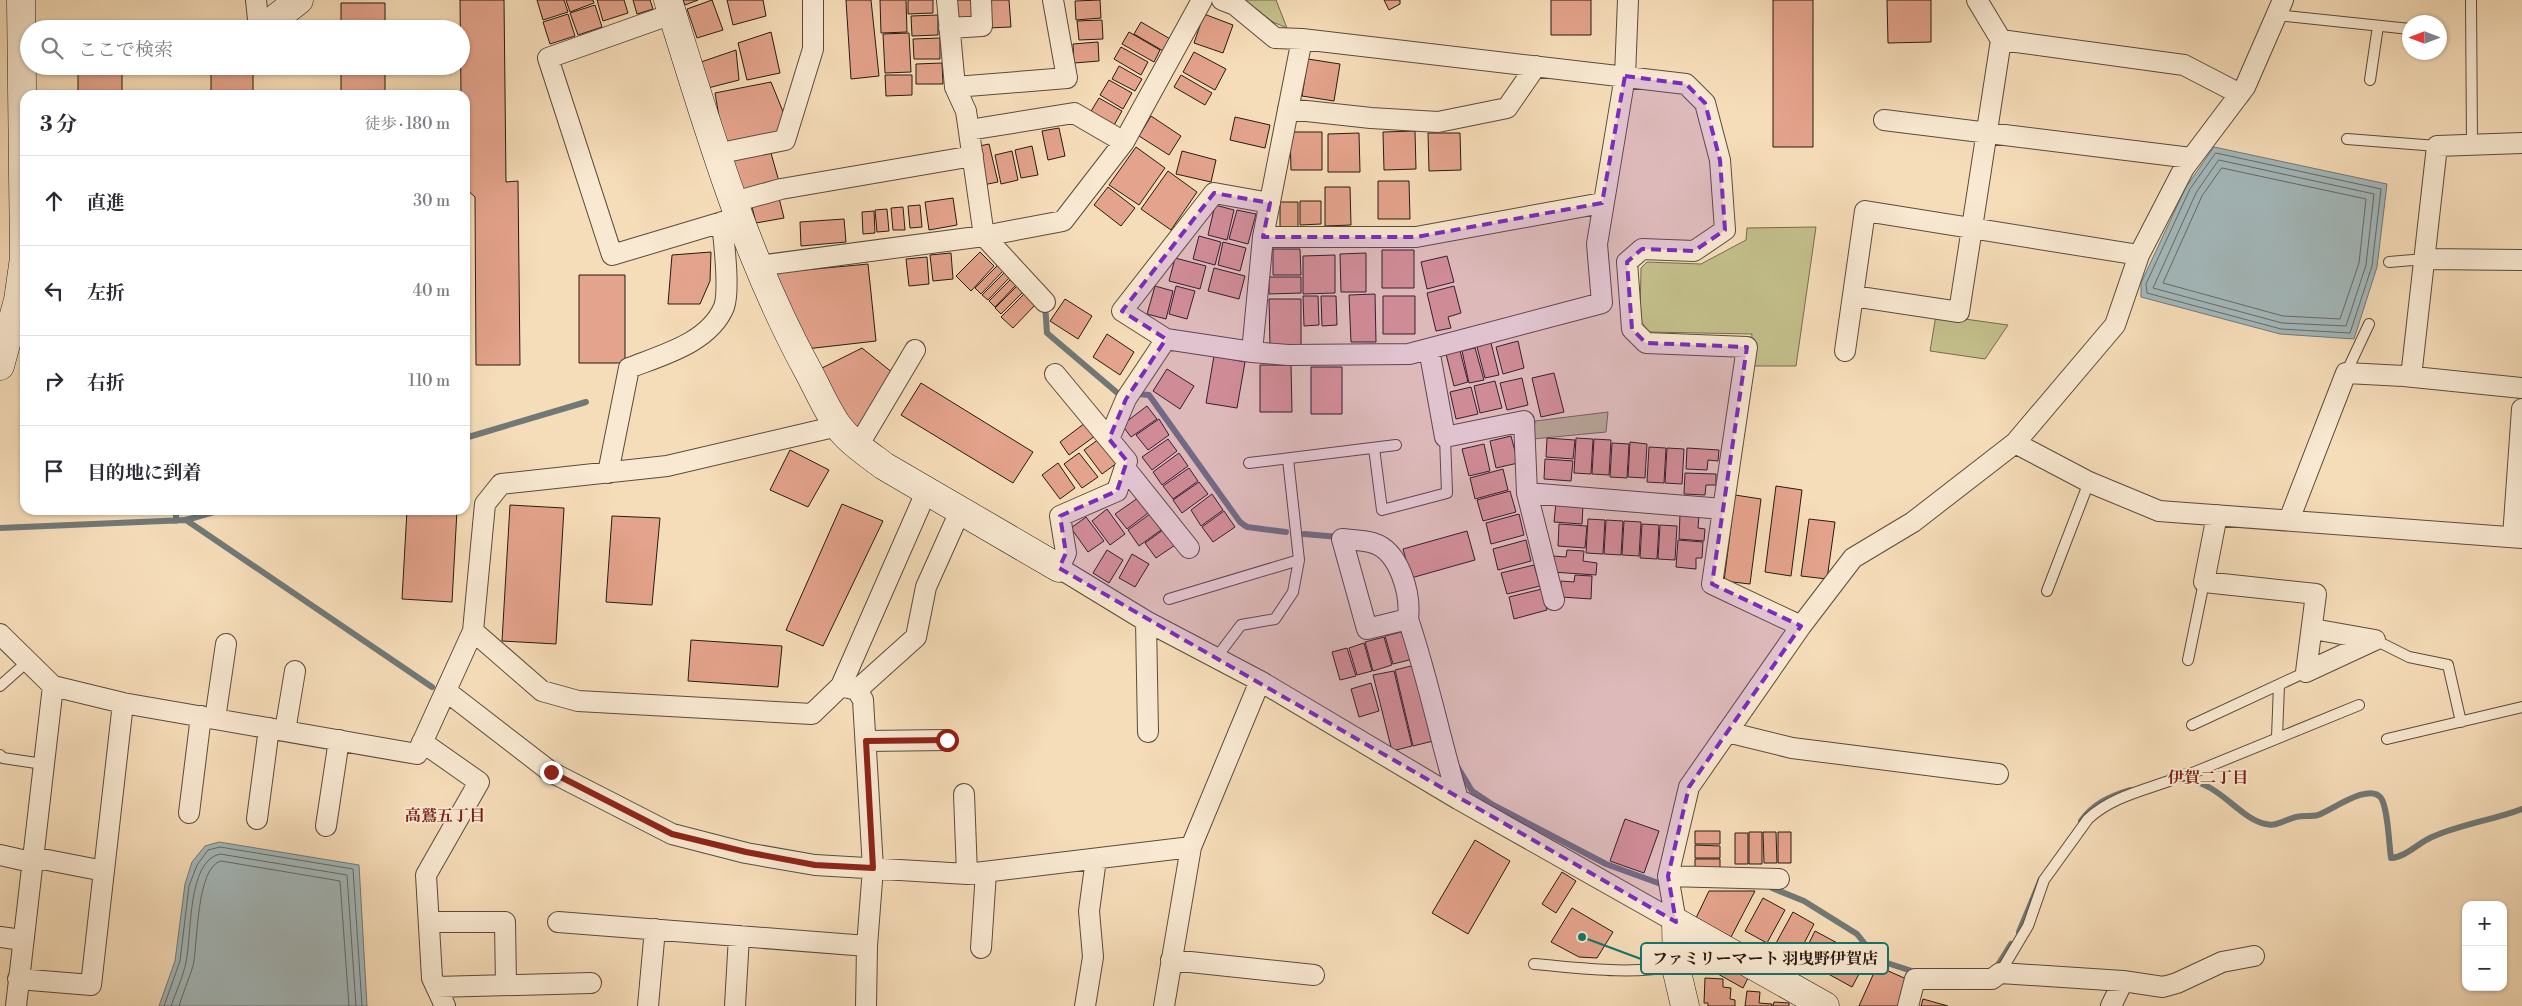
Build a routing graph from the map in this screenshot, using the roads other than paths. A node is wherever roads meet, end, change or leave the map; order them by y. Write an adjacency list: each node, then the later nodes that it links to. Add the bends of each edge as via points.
1 (21, 0): 15 (street)
2 (256, 0): 16 (street)
3 (299, 0): 17 (street)
4 (813, 0): 39 (street, via 813,49 785,140)
5 (947, 0): 19 (street)
6 (981, 0): 19 (street, via 982,26)
7 (1053, 0): 27 (street, via 1067,78)
8 (1202, 0): 35 (street)
9 (1222, 0): 21 (street, via 1235,5 1275,38)
10 (1628, 0): 25 (street)
11 (1977, 0): 22 (street)
12 (2471, 0): 37 (lane)
13 (670, 7): 39 (street); 44 (street, via 548,58 612,255)
14 (2279, 8): 18 (lane); 29 (street)
15 (23, 20)
16 (259, 20)
17 (272, 20)
18 (2378, 26): 20 (lane); 26 (lane)
19 (950, 28): 27 (street)
20 (2402, 28)
21 (1302, 39): 23 (street); 30 (street)
22 (2001, 40): 29 (street, via 2184,65); 33 (street)
23 (1536, 66): 25 (street); 30 (street, via 1507,108 1438,122)
24 (25, 75): 28 (street)
25 (1624, 76): 43 (street); 83 (street, via 1686,84 1705,103 1720,160 1725,230 1694,251 1642,249 1627,262 1632,329 1646,343 1747,347)
26 (2370, 80)
27 (955, 87): 32 (street, via 966,110)
28 (25, 90)
29 (2240, 94): 41 (street)
30 (1288, 108): 42 (street)
31 (1884, 120): 33 (street)
32 (969, 130): 35 (street, via 1074,113); 40 (street)
33 (1986, 131): 41 (street); 45 (street)
34 (2347, 139): 38 (lane)
35 (1124, 142): 46 (street, via 1063,221)
36 (2522, 142): 37 (street)
37 (2472, 144): 38 (street)
38 (2436, 146): 49 (street)
39 (716, 154): 44 (street)
40 (973, 156): 44 (street, via 781,189); 46 (street)
41 (2191, 158): 48 (street)
42 (1270, 203): 47 (street); 57 (street, via 1214,193 1122,311)
43 (1602, 203): 47 (street, via 1416,237); 58 (street, via 1597,244 1602,303)
44 (732, 214): 52 (street); 78 (street, via 724,306 713,324 686,345 629,368)
45 (1971, 228): 48 (street); 54 (street, via 1959,312); 54 (street, via 1865,211)
46 (984, 236): 52 (street); 55 (street)
47 (1264, 237): 60 (street)
48 (2139, 255): 71 (street, via 2116,325)
49 (2425, 259): 50 (street); 51 (lane); 65 (street)
50 (2522, 260)
51 (2389, 262)
52 (758, 266): 68 (street, via 794,344)
53 (20, 286): 62 (street)
54 (1853, 296): 61 (street)
55 (1045, 302)
56 (2369, 324): 63 (lane)
57 (1166, 339): 60 (street); 70 (street, via 1126,398)
58 (1430, 349): 60 (street, via 1409,354 1288,355); 69 (street)
59 (915, 350): 73 (street)
60 (1252, 352)
61 (1845, 352)
62 (0, 366)
63 (2346, 373): 65 (street); 85 (street)
64 (1055, 374): 70 (street)
65 (2410, 377): 66 (street)
66 (2522, 388)
67 (2522, 409): 86 (street)
68 (838, 426): 73 (street); 78 (street, via 667,466)
69 (1445, 437): 74 (lane, via 1447,493 1382,510); 81 (street, via 1524,421)
70 (1109, 439): 77 (street, via 1127,461)
71 (2015, 443): 79 (street); 96 (street, via 1913,522 1853,558)
72 (1396, 445): 74 (lane)
73 (858, 446): 80 (street, via 884,466)
74 (1374, 448): 75 (lane)
75 (1288, 459): 76 (lane); 88 (lane)
76 (1250, 463)
77 (1124, 468): 87 (street); 89 (street, via 1117,491 1060,516 1066,553)
78 (608, 472): 98 (street, via 501,484 485,504)
79 (2089, 482): 84 (street, via 2159,511); 91 (lane)
80 (927, 490): 82 (street); 111 (street)
81 (1527, 493): 83 (street); 93 (street)
82 (961, 509): 89 (street); 111 (street, via 926,588 916,636)
83 (1723, 509): 96 (street, via 1712,584)
84 (2217, 515): 85 (street); 90 (street)
85 (2289, 520): 86 (street)
86 (2517, 538)
87 (1189, 548)
88 (1299, 560): 92 (lane); 102 (lane, via 1293,592 1275,619 1241,625)
89 (1059, 568): 95 (street)
90 (2204, 582): 97 (street, via 2316,594); 103 (lane)
91 (2047, 591)
92 (1169, 598)
93 (1554, 600)
94 (1408, 619): 94 (street, via 1410,604 1402,575 1388,552 1374,543 1342,539 1367,629); 132 (street)
95 (1146, 621): 102 (street); 120 (street)
96 (1801, 626): 121 (street)
97 (2313, 629): 100 (street); 106 (street)
98 (473, 631): 111 (street, via 542,691 578,701 812,714); 112 (street)
99 (0, 634): 104 (street)
100 (2375, 640): 106 (street); 117 (lane, via 2409,658 2448,665)
101 (226, 644): 116 (street)
102 (1216, 658): 107 (street)
103 (2188, 660)
104 (27, 662): 109 (lane); 110 (street)
105 (295, 671): 119 (street)
106 (2306, 672): 108 (lane)
107 (1260, 681): 132 (street); 136 (street)
108 (2279, 685): 118 (lane); 122 (lane)
109 (0, 686)
110 (53, 686): 113 (street); 129 (street)
111 (849, 688): 126 (street, via 864,700)
112 (446, 690): 127 (street); 140 (street, via 551,772 672,834 815,865)
113 (123, 703): 116 (street); 141 (street)
114 (2359, 705): 122 (lane)
115 (2522, 708): 117 (lane)
116 (208, 718): 119 (street); 133 (street)
117 (2461, 722): 123 (lane)
118 (2192, 725)
119 (277, 730): 124 (street); 134 (street)
120 (1148, 732)
121 (1727, 732): 130 (street, via 1792,748); 143 (street, via 1690,788)
122 (2277, 737): 158 (lane, via 2190,774 2175,776 2105,804 2096,811 2044,880 2028,926)
123 (2387, 739)
124 (339, 740): 127 (street, via 417,754); 135 (street)
125 (947, 740): 126 (street)
126 (866, 741): 140 (street)
127 (422, 742): 145 (street, via 479,782 426,875)
128 (0, 755): 129 (lane)
129 (43, 764): 138 (street)
130 (1998, 774)
131 (964, 794): 142 (street)
132 (1458, 799): 147 (street)
133 (189, 813)
134 (257, 819)
135 (326, 826)
136 (1191, 847): 139 (street); 155 (street)
137 (0, 855): 138 (street)
138 (32, 859): 141 (street); 151 (street)
139 (1096, 859): 142 (street); 170 (street, via 1089,911 1093,957)
140 (873, 868): 142 (street); 152 (street)
141 (104, 871): 160 (street, via 91,986)
142 (976, 873): 153 (street)
143 (1668, 876): 144 (street); 147 (street)
144 (1779, 879)
145 (429, 922): 163 (street, via 505,922); 164 (street, via 432,978)
146 (558, 922): 148 (street)
147 (1676, 922): 157 (street); 173 (street)
148 (655, 930): 149 (street); 167 (street)
149 (738, 936): 152 (street); 168 (street)
150 (0, 937): 151 (street)
151 (22, 940): 160 (street)
152 (867, 946): 169 (street)
153 (981, 948)
154 (2254, 956): 161 (street, via 2222,962 2163,987)
155 (1171, 960): 159 (street); 171 (street)
156 (1534, 964): 157 (lane, via 1632,971)
157 (1677, 966): 172 (street)
158 (2000, 973): 161 (street); 174 (street, via 1992,979 1916,979)
159 (1314, 975)
160 (18, 978): 165 (street)
161 (2123, 981): 175 (street)
162 (591, 983): 163 (street)
163 (506, 985): 164 (street)
164 (436, 987): 166 (street)
165 (16, 1006)
166 (445, 1006)
167 (648, 1006)
168 (735, 1006)
169 (866, 1006)
170 (1085, 1006)
171 (1164, 1006)
172 (1685, 1006)
173 (1825, 1006)
174 (1908, 1006)
175 (2111, 1006)

